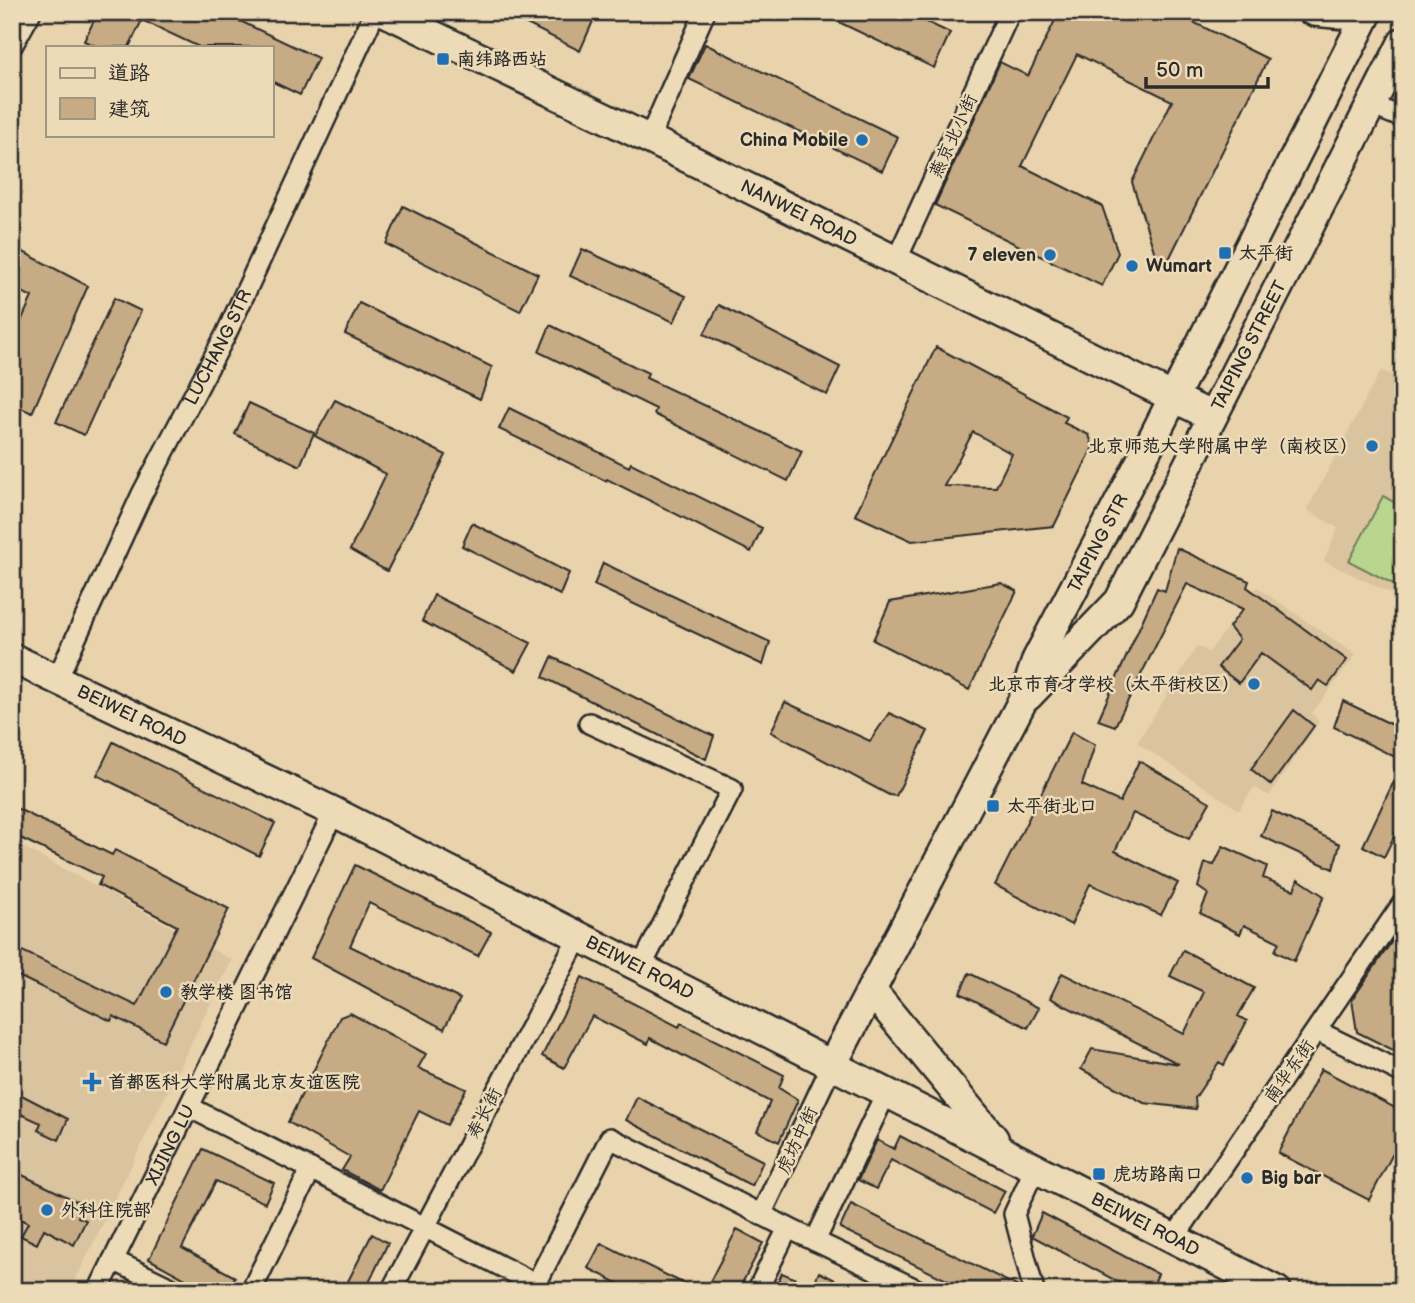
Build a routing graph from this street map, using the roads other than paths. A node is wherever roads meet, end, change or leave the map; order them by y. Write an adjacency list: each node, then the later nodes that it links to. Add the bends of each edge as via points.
1 (32, 12): 9 (street)
2 (375, 12): 17 (street, LUCHANG STR, via 226,334 142,494)
3 (385, 12): 12 (street, NANWEI ROAD)
4 (705, 12): 12 (street)
5 (1010, 12): 13 (street, 燕京北小街)
6 (1305, 12): 7 (street)
7 (1366, 16): 8 (street); 14 (street, TAIPING STR)
8 (1403, 40): 10 (street, TAIPING STREET)
9 (12, 46)
10 (1371, 104): 11 (street); 15 (street, TAIPING STREET)
11 (1403, 118)
12 (649, 139): 13 (street, NANWEI ROAD)
13 (896, 261): 14 (street, NANWEI ROAD)
14 (1174, 398): 15 (street, NANWEI ROAD); 18 (street, TAIPING STR, via 1037,659)
15 (1211, 416): 18 (street, TAIPING STREET, via 1119,601)
16 (12, 658): 17 (street, BEIWEI ROAD)
17 (57, 679): 20 (street, BEIWEI ROAD)
18 (1023, 700): 24 (street, TAIPING STR)
19 (589, 723): 23 (street, via 732,789)
20 (334, 812): 22 (street, BEIWEI ROAD); 29 (street, XIJING LU)
21 (1403, 903): 25 (street, 南华东街)
22 (579, 936): 23 (street, BEIWEI ROAD); 34 (street, 寿长街)
23 (641, 967): 26 (street, BEIWEI ROAD)
24 (871, 990): 26 (street, TAIPING STR); 30 (street)
25 (1317, 1031): 27 (street); 36 (street, 南华东街)
26 (832, 1065): 28 (street, BEIWEI ROAD); 33 (street, 虎坊中街)
27 (1403, 1073)
28 (887, 1091): 30 (street, BEIWEI ROAD); 37 (street)
29 (189, 1107): 32 (street); 38 (street, XIJING LU)
30 (1003, 1149): 31 (street, BEIWEI ROAD)
31 (1036, 1166): 36 (street, BEIWEI ROAD); 46 (street, via 1014,1214)
32 (310, 1169): 34 (street); 42 (street)
33 (761, 1215): 34 (street, via 610,1138 536,1284); 35 (street)
34 (424, 1227): 43 (street, 寿长街)
35 (788, 1228): 37 (street); 44 (street)
36 (1174, 1238): 39 (street, BEIWEI ROAD)
37 (815, 1241): 45 (street)
38 (113, 1260): 40 (street, XIJING LU); 41 (street)
39 (1268, 1288)
40 (98, 1291)
41 (177, 1291)
42 (251, 1291)
43 (391, 1291)
44 (757, 1291)
45 (919, 1291)
46 (1034, 1291)

